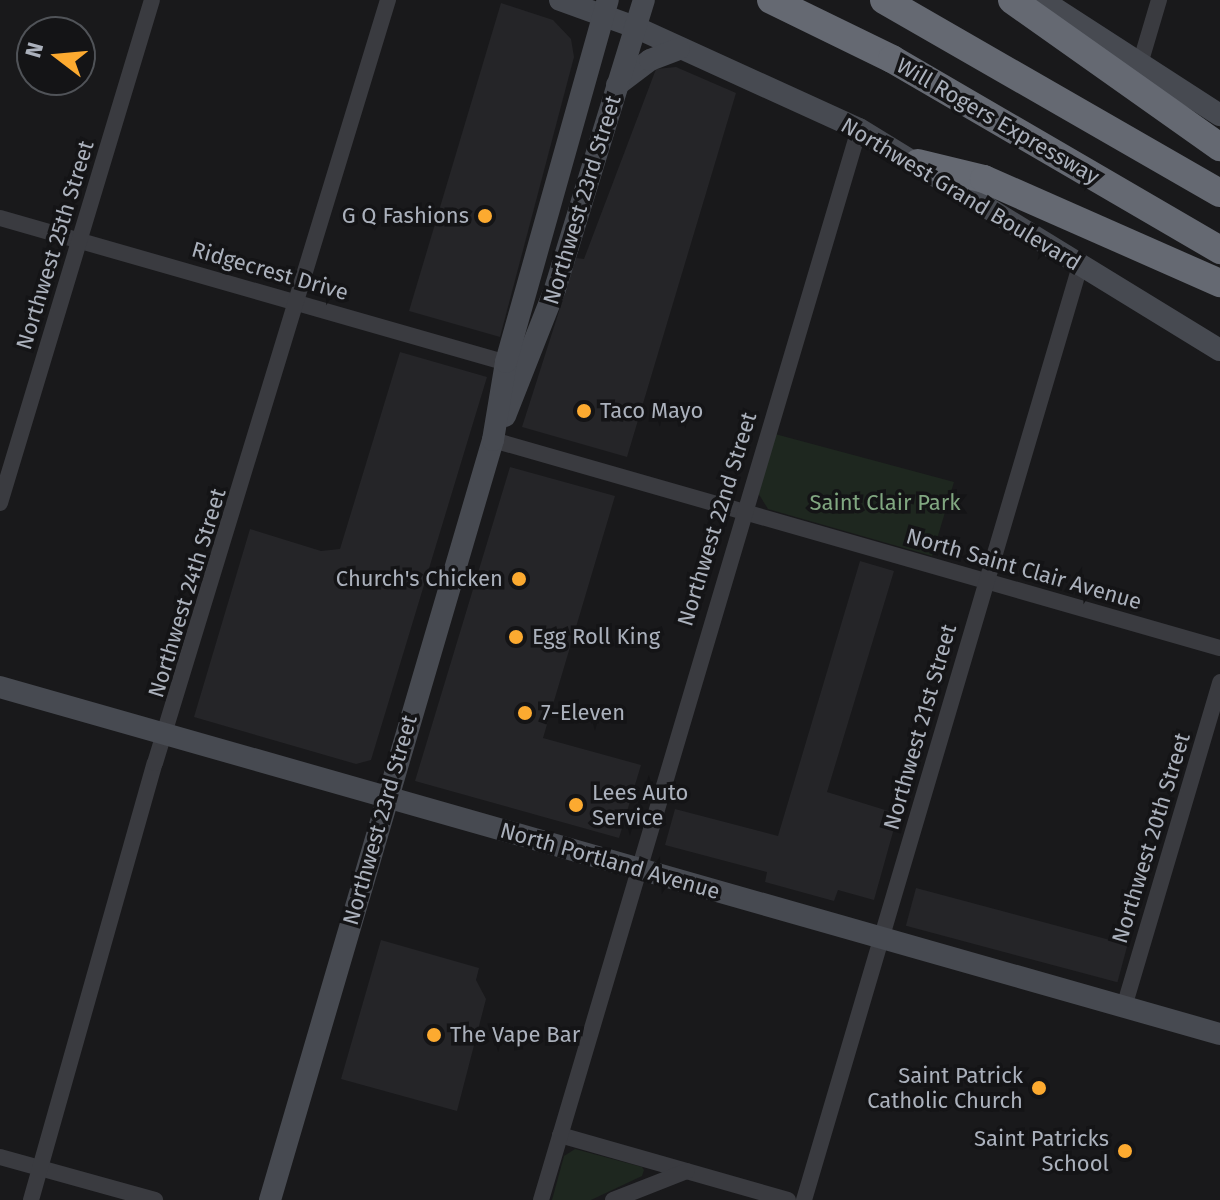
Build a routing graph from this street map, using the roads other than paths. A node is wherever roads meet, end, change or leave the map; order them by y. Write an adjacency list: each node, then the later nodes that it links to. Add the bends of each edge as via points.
1 (152, 0): 21 (street, Northwest 25th Street)
2 (388, 0): 25 (street, Northwest 24th Street)
3 (560, 0): 10 (main road, Northwest Grand Boulevard)
4 (771, 0): 22 (highway, Will Rogers Expressway, via 892,59)
5 (884, 0): 19 (highway)
6 (1012, 0): 17 (highway)
7 (1042, 0): 13 (main road)
8 (1159, 0): 13 (street)
9 (643, 2): 11 (main road, Northwest 23rd Street)
10 (605, 7): 11 (main road, Northwest Grand Boulevard); 27 (main road, Northwest 23rd Street)
11 (635, 27): 12 (main road, Northwest Grand Boulevard); 14 (main road, Northwest 23rd Street)
12 (679, 49): 14 (main road, via 650,60); 16 (main road, Northwest Grand Boulevard)
13 (1140, 64): 15 (main road)
14 (617, 85): 27 (main road, Northwest 23rd Street)
15 (1220, 115)
16 (859, 129): 18 (main road, Northwest Grand Boulevard); 30 (street, Northwest 22nd Street)
17 (1220, 147)
18 (918, 163): 23 (main road, Northwest Grand Boulevard); 24 (highway, via 984,179)
19 (1220, 193)
20 (0, 218): 21 (street, Ridgecrest Drive)
21 (79, 241): 25 (street, Ridgecrest Drive); 29 (street, Northwest 25th Street)
22 (1220, 250)
23 (1080, 266): 26 (main road, Northwest Grand Boulevard); 31 (street, Northwest 21st Street)
24 (1220, 283)
25 (297, 303): 27 (street, Ridgecrest Drive); 35 (street, Northwest 24th Street)
26 (1220, 350)
27 (516, 366): 28 (main road, Northwest 23rd Street)
28 (493, 440): 30 (street, North Saint Clair Avenue); 36 (main road, Northwest 23rd Street)
29 (0, 503)
30 (743, 510): 31 (street, North Saint Clair Avenue); 37 (street, Northwest 22nd Street)
31 (986, 581): 32 (street, North Saint Clair Avenue); 38 (street, Northwest 21st Street)
32 (1220, 648)
33 (1220, 682): 39 (street, Northwest 20th Street)
34 (0, 687): 35 (main road, North Portland Avenue)
35 (166, 733): 36 (main road, North Portland Avenue); 43 (street, Northwest 24th Street)
36 (386, 797): 37 (main road, North Portland Avenue); 47 (main road, Northwest 23rd Street)
37 (637, 868): 38 (main road, North Portland Avenue); 41 (street, Northwest 22nd Street)
38 (881, 938): 39 (main road, North Portland Avenue); 51 (street, Northwest 21st Street)
39 (1124, 1007): 40 (main road, North Portland Avenue)
40 (1220, 1034)
41 (560, 1135): 44 (street); 48 (street, Northwest 22nd Street)
42 (0, 1157): 43 (street)
43 (40, 1168): 45 (street, Northwest 24th Street); 46 (street)
44 (687, 1171): 49 (street); 50 (street)
45 (31, 1200)
46 (155, 1200)
47 (270, 1200)
48 (541, 1200)
49 (613, 1200)
50 (788, 1200)
51 (804, 1200)

